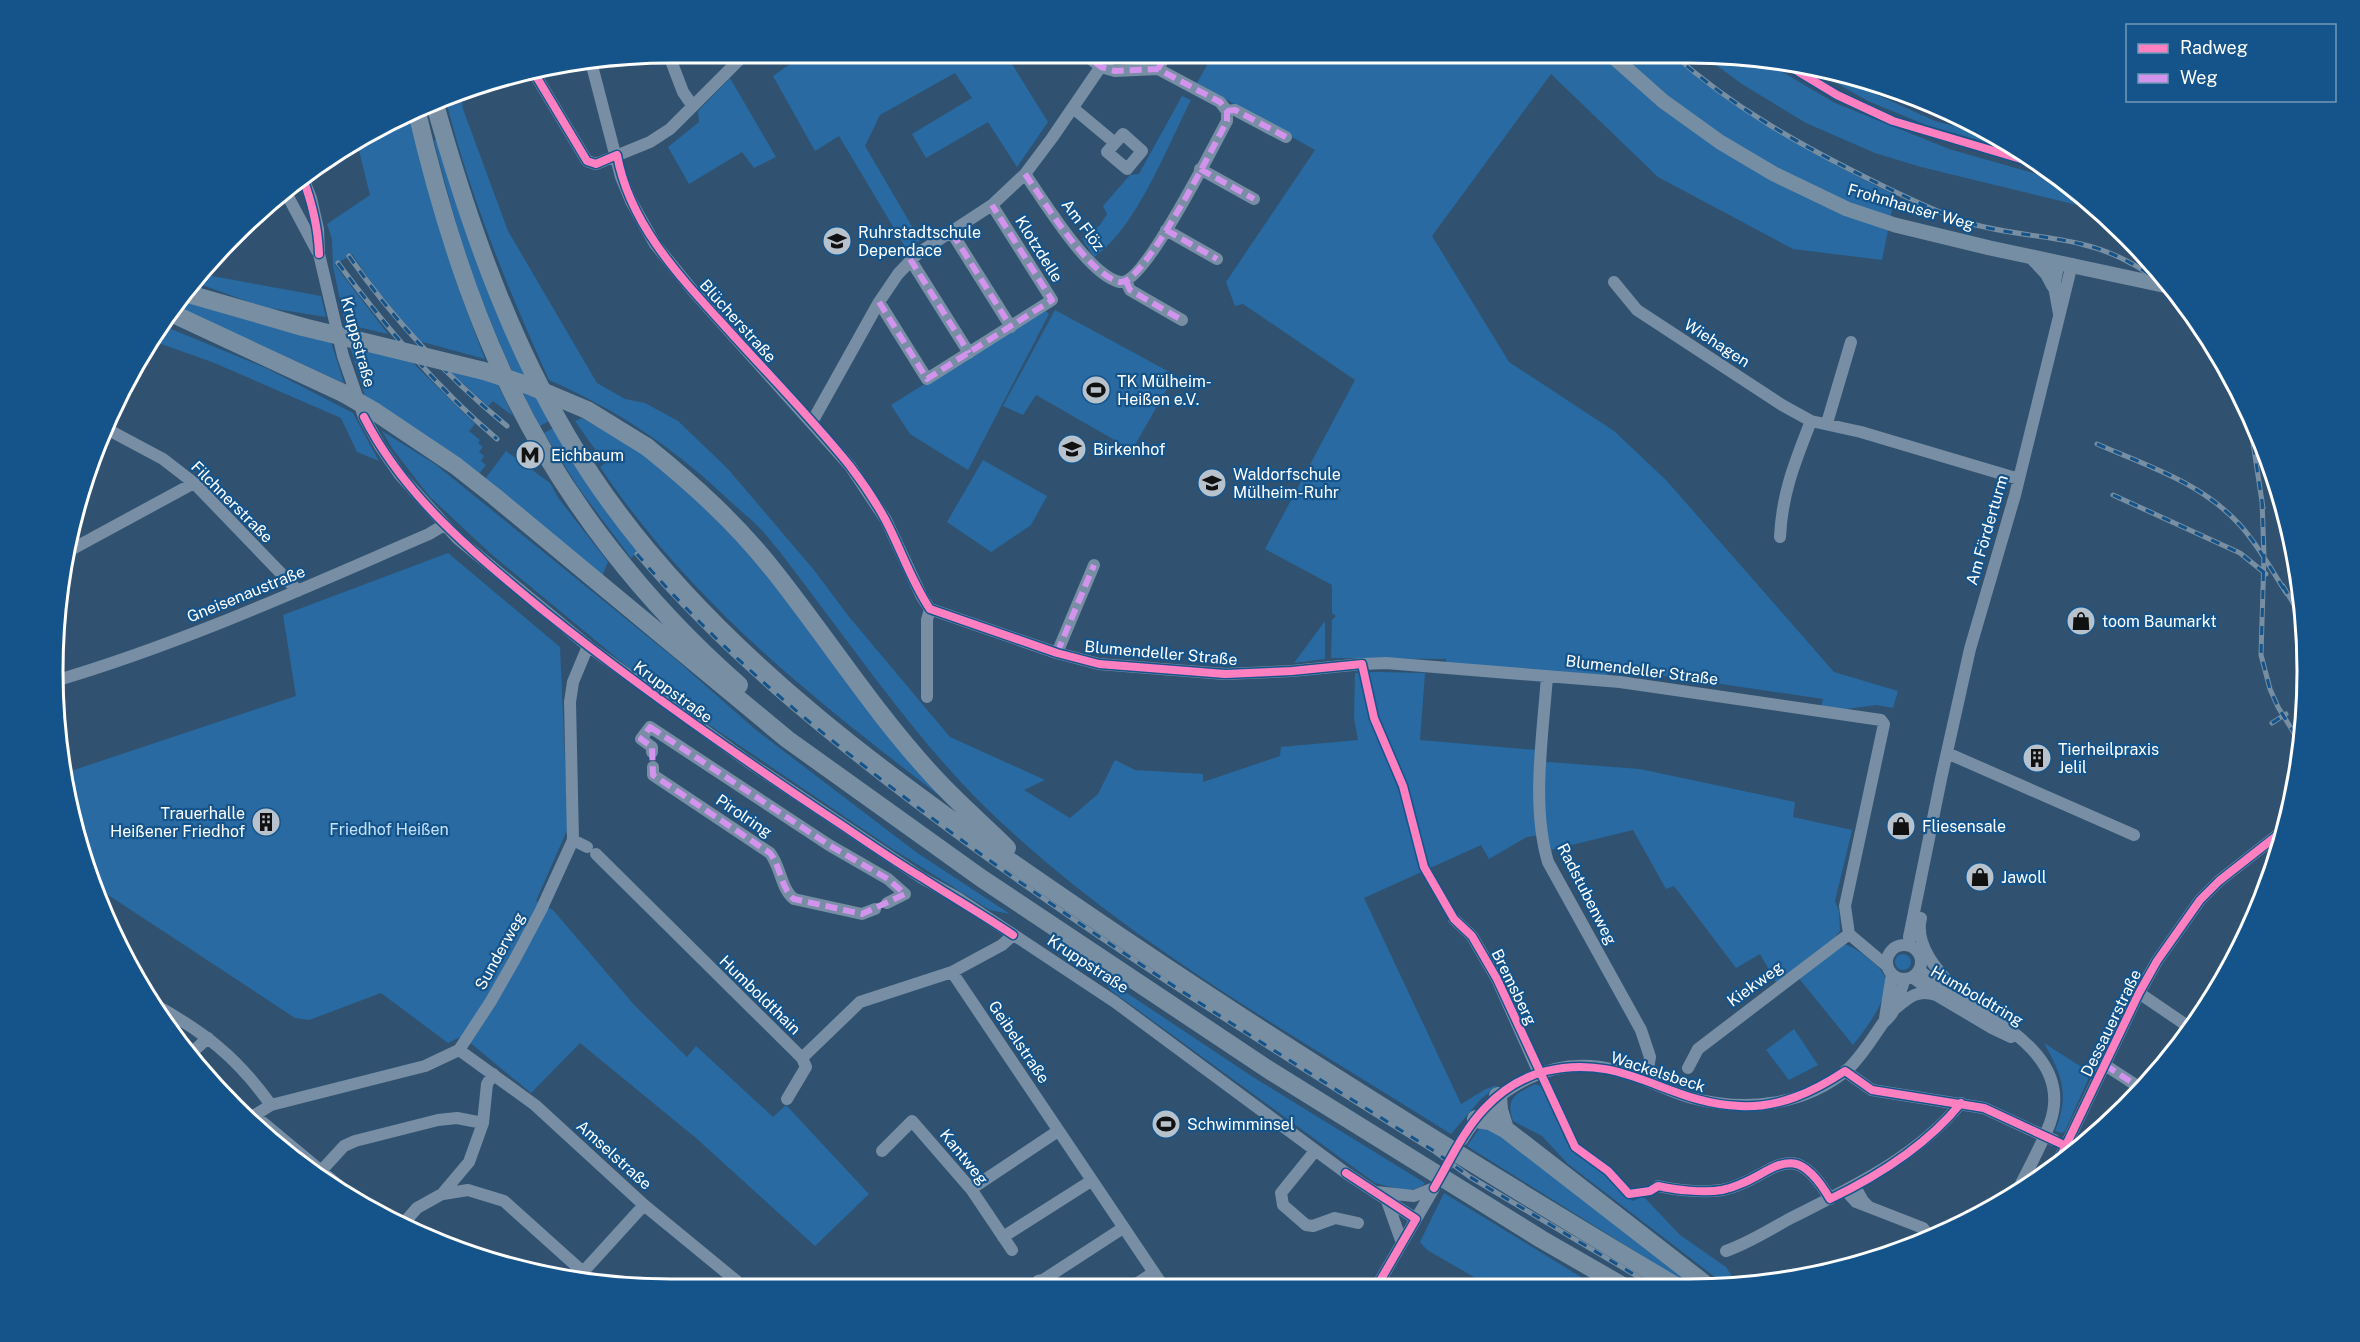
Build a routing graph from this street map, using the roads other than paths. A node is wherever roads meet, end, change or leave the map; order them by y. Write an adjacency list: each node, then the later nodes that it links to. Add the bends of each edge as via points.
1 (672, 63): 10 (street)
2 (736, 63): 10 (street)
3 (1103, 63): 11 (street)
4 (1106, 63): 8 (street, via 1115,71)
5 (1161, 63): 8 (street)
6 (1620, 63): 27 (main road, Frohnhauser Weg, via 1701,129 1802,188 1871,218)
7 (593, 68): 17 (street, Blücherstraße)
8 (1158, 69): 13 (street, via 1220,102)
9 (537, 79): 17 (street, via 587,161 596,164)
10 (692, 105): 17 (street, via 670,129)
11 (1073, 108): 16 (street); 19 (street)
12 (437, 110): 70 (highway, via 477,241 520,347 572,444 618,512 681,587 773,678 851,743)
13 (1227, 111): 15 (street, via 1235,110); 18 (street, via 1227,121)
14 (419, 118): 65 (highway, via 478,315 515,399 585,514 621,563 714,661)
15 (1286, 137)
16 (1115, 143)
17 (617, 155): 46 (street, Blücherstraße, via 621,177 632,201 664,256)
18 (1200, 170): 22 (street); 24 (street)
19 (1025, 174): 23 (street); 31 (street, Am Flöz, via 1095,268 1119,282)
20 (306, 185): 26 (street, Kruppstraße, via 318,229)
21 (289, 199): 26 (street, Kruppstraße)
22 (1254, 199)
23 (992, 205): 25 (street); 41 (street, Klotzdelle, via 1052,300)
24 (1166, 230): 29 (street); 31 (street, via 1135,276)
25 (952, 233): 28 (street); 41 (street)
26 (319, 255): 51 (street, Kruppstraße, via 343,356 364,417 390,461)
27 (2032, 257): 30 (main road, Frohnhauser Weg); 34 (main road)
28 (910, 259): 36 (street); 44 (street)
29 (1217, 259)
30 (2066, 263): 33 (main road, Frohnhauser Weg); 34 (street, Am Förderturm); 38 (street, Am Förderturm)
31 (1126, 281): 39 (street, Am Flöz, via 1130,290)
32 (1614, 282): 45 (street, Wiehagen, via 1637,310)
33 (2157, 284)
34 (2054, 286): 38 (street, Am Förderturm)
35 (194, 295): 70 (highway, bridge, via 530,386 587,410 647,447 737,528 935,778)
36 (879, 302): 44 (street, Klotzdelle, via 927,379); 46 (street)
37 (178, 316): 43 (highway)
38 (2059, 316): 49 (street, Am Förderturm)
39 (1182, 320)
40 (174, 321): 43 (highway)
41 (1011, 327): 44 (street, Klotzdelle)
42 (1851, 342): 47 (street)
43 (238, 344): 65 (highway, bridge, via 343,393 456,466 787,739)
44 (969, 353)
45 (1811, 421): 47 (street, Wiehagen); 52 (street, via 1784,498)
46 (812, 422): 56 (street, Blücherstraße, via 878,506)
47 (1827, 423): 49 (street, Wiehagen)
48 (112, 432): 50 (street, Filchnerstraße, via 162,459)
49 (2019, 480): 63 (street, Am Förderturm, via 1970,649)
50 (194, 483): 53 (street); 55 (street, Filchnerstraße)
51 (444, 525): 55 (street, Gneisenaustraße); 57 (street, Kruppstraße)
52 (1780, 537)
53 (76, 546)
54 (1094, 565): 58 (street, Blumendeller Straße)
55 (297, 591): 60 (street, Gneisenaustraße, via 185,637)
56 (930, 609): 58 (street, Blumendeller Straße); 61 (street)
57 (588, 646): 68 (street, Sunderweg, via 573,682 570,702); 69 (street, Kruppstraße, via 747,762)
58 (1057, 653): 59 (street, Blumendeller Straße, via 1099,664 1219,674 1386,663)
59 (1547, 676): 76 (street, Blumendeller Straße, via 1641,685 1881,720 1884,724 1845,906); 98 (street, Radstubenweg, via 1540,768 1543,846 1548,862 1641,1030 1650,1057)
60 (63, 678)
61 (927, 698)
62 (665, 739): 62 (street, Pirolring, via 650,727 641,739 652,749); 71 (street, Pirolring, via 888,879)
63 (1947, 753): 66 (street); 72 (street, Am Förderturm)
64 (653, 766): 74 (street, Pirolring, via 653,775 770,853 788,895 794,899 862,914)
65 (863, 793): 142 (highway, via 981,878 1269,1070)
66 (2134, 835)
67 (2273, 839): 81 (street, Dessauerstraße, via 2200,900)
68 (573, 840): 91 (street, Sunderweg, via 515,959); 92 (street, Humboldthain, via 591,850)
69 (922, 878): 71 (street); 77 (street, Kruppstraße)
70 (1047, 887): 143 (highway, via 1341,1082)
71 (905, 894): 73 (street)
72 (1918, 894): 78 (street, Am Förderturm, via 1909,937); 83 (street, via 1922,913 1918,929 1923,946 1946,980)
73 (887, 903)
74 (875, 909)
75 (1454, 919): 96 (street, Bremsberg, via 1473,936 1497,979)
76 (1849, 934): 78 (street); 94 (street, Kiekweg, via 1698,1049)
77 (1013, 935): 79 (street, Humboldthain); 112 (street, Kruppstraße, via 1115,1002)
78 (1895, 957): 80 (street); 80 (street, Am Förderturm, via 1920,956); 86 (street, Am Förderturm)
79 (952, 972): 92 (street, Humboldthain, via 860,1002); 108 (street, Geibelstraße)
80 (1912, 976): 82 (street, Humboldtring); 83 (street, Humboldtring); 84 (street, Am Förderturm)
81 (2139, 993): 87 (street); 93 (street, Dessauerstraße)
82 (1938, 996): 84 (street, via 1914,994); 89 (street, Humboldtring)
83 (1965, 999): 89 (street, Humboldtring)
84 (1895, 1009): 86 (street, Am Förderturm)
85 (168, 1013): 88 (street)
86 (1884, 1022): 95 (street, Am Förderturm)
87 (2184, 1024)
88 (208, 1038): 90 (street); 103 (street, via 243,1068)
89 (2025, 1043): 116 (street, Humboldtring, via 2049,1071 2054,1103 2050,1123)
90 (196, 1049)
91 (459, 1050): 97 (street, Amselstraße); 103 (street, via 425,1066)
92 (802, 1058): 101 (street, via 806,1067)
93 (2105, 1065): 99 (street); 110 (street, Dessauerstraße)
94 (1688, 1068)
95 (1845, 1071): 98 (street, Wackelsbeck, via 1799,1097 1768,1105 1716,1104); 102 (street, via 1872,1090)
96 (1539, 1073): 98 (street, Wackelsbeck, via 1594,1066); 100 (street, Wackelsbeck)
97 (493, 1074): 106 (street, via 487,1084); 124 (street, Amselstraße, via 535,1105)
98 (1646, 1080)
99 (2135, 1084)
100 (1498, 1096): 105 (street, Wackelsbeck); 107 (highway)
101 (787, 1099)
102 (1960, 1103): 111 (street, bridge, via 1984,1108); 119 (street, via 1932,1133)
103 (271, 1105): 104 (street)
104 (256, 1115)
105 (1476, 1119): 107 (highway); 109 (street, Wackelsbeck)
106 (483, 1123): 114 (street, via 438,1119 356,1140 344,1146); 121 (street, via 469,1162)
107 (1505, 1129): 144 (highway)
108 (1058, 1131): 115 (street, Geibelstraße); 118 (street)
109 (1461, 1140)
110 (2074, 1141)
111 (2067, 1146)
112 (1316, 1150): 120 (street, Kruppstraße); 127 (street, via 1281,1193 1283,1205 1306,1225 1335,1218)
113 (882, 1151): 118 (street, Kantweg, via 912,1121)
114 (323, 1169)
115 (1091, 1180): 128 (street, Geibelstraße); 130 (street)
116 (2023, 1180)
117 (1658, 1186): 122 (street, via 1720,1190 1776,1165 1790,1163 1809,1171)
118 (971, 1189): 130 (street, Kantweg)
119 (1851, 1189): 122 (street); 129 (street, via 1869,1207)
120 (1375, 1192): 123 (street, Kruppstraße); 126 (street, via 1414,1196 1434,1188)
121 (442, 1194): 125 (street, via 417,1208); 134 (street, via 468,1190 504,1201)
122 (1830, 1199): 133 (street)
123 (1387, 1201): 126 (street, Kruppstraße); 131 (street)
124 (644, 1205): 135 (street); 137 (street, Amselstraße)
125 (408, 1219)
126 (1416, 1219): 131 (street)
127 (1358, 1223)
128 (1123, 1228): 136 (street, Geibelstraße); 138 (street)
129 (1926, 1231)
130 (1003, 1237): 132 (street, Kantweg)
131 (1402, 1243): 141 (street)
132 (1012, 1250)
133 (1726, 1251)
134 (576, 1271)
135 (584, 1273)
136 (1153, 1273): 139 (street); 140 (street, Geibelstraße)
137 (734, 1279)
138 (1046, 1279)
139 (1144, 1279)
140 (1158, 1279)
141 (1381, 1279)
142 (1611, 1279)
143 (1664, 1279)
144 (1698, 1279)

